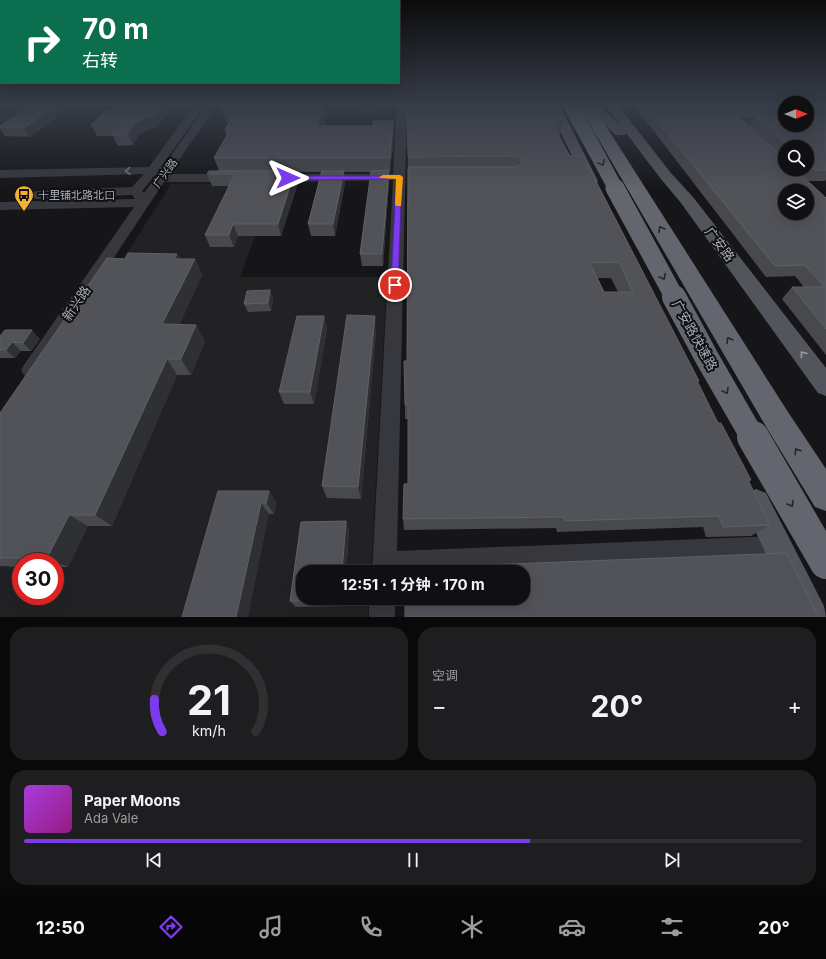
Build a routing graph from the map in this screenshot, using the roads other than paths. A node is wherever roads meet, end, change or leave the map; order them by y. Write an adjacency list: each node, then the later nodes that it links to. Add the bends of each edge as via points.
1 (183, 133): 11 (street, 广兴路)
2 (191, 133): 11 (street, 广兴路)
3 (402, 133): 14 (street)
4 (568, 133): 10 (main road)
5 (570, 133): 10 (main road)
6 (586, 133): 26 (highway, 广安路快速路, one-way to 26, bridge, via 707,358)
7 (603, 133): 24 (highway, 广安路快速路, one-way to 7)
8 (622, 133): 13 (main road)
9 (633, 133): 13 (main road, 广安路)
10 (570, 137): 20 (main road)
11 (160, 173): 12 (street, one-way to 12); 15 (street); 18 (street, 广兴路)
12 (0, 174)
13 (666, 176): 22 (main road, 广安路, one-way to 13, via 687,200)
14 (403, 177): 16 (street); 27 (street)
15 (241, 178)
16 (265, 178)
17 (0, 196): 18 (street)
18 (140, 197): 19 (street); 21 (street, 新兴路)
19 (0, 206)
20 (617, 233)
21 (22, 381)
22 (826, 386)
23 (746, 485): 25 (main road)
24 (826, 496)
25 (779, 548): 28 (street); 31 (main road)
26 (826, 563)
27 (384, 565)
28 (443, 565)
29 (382, 605): 30 (street)
30 (382, 617)
31 (813, 617)

